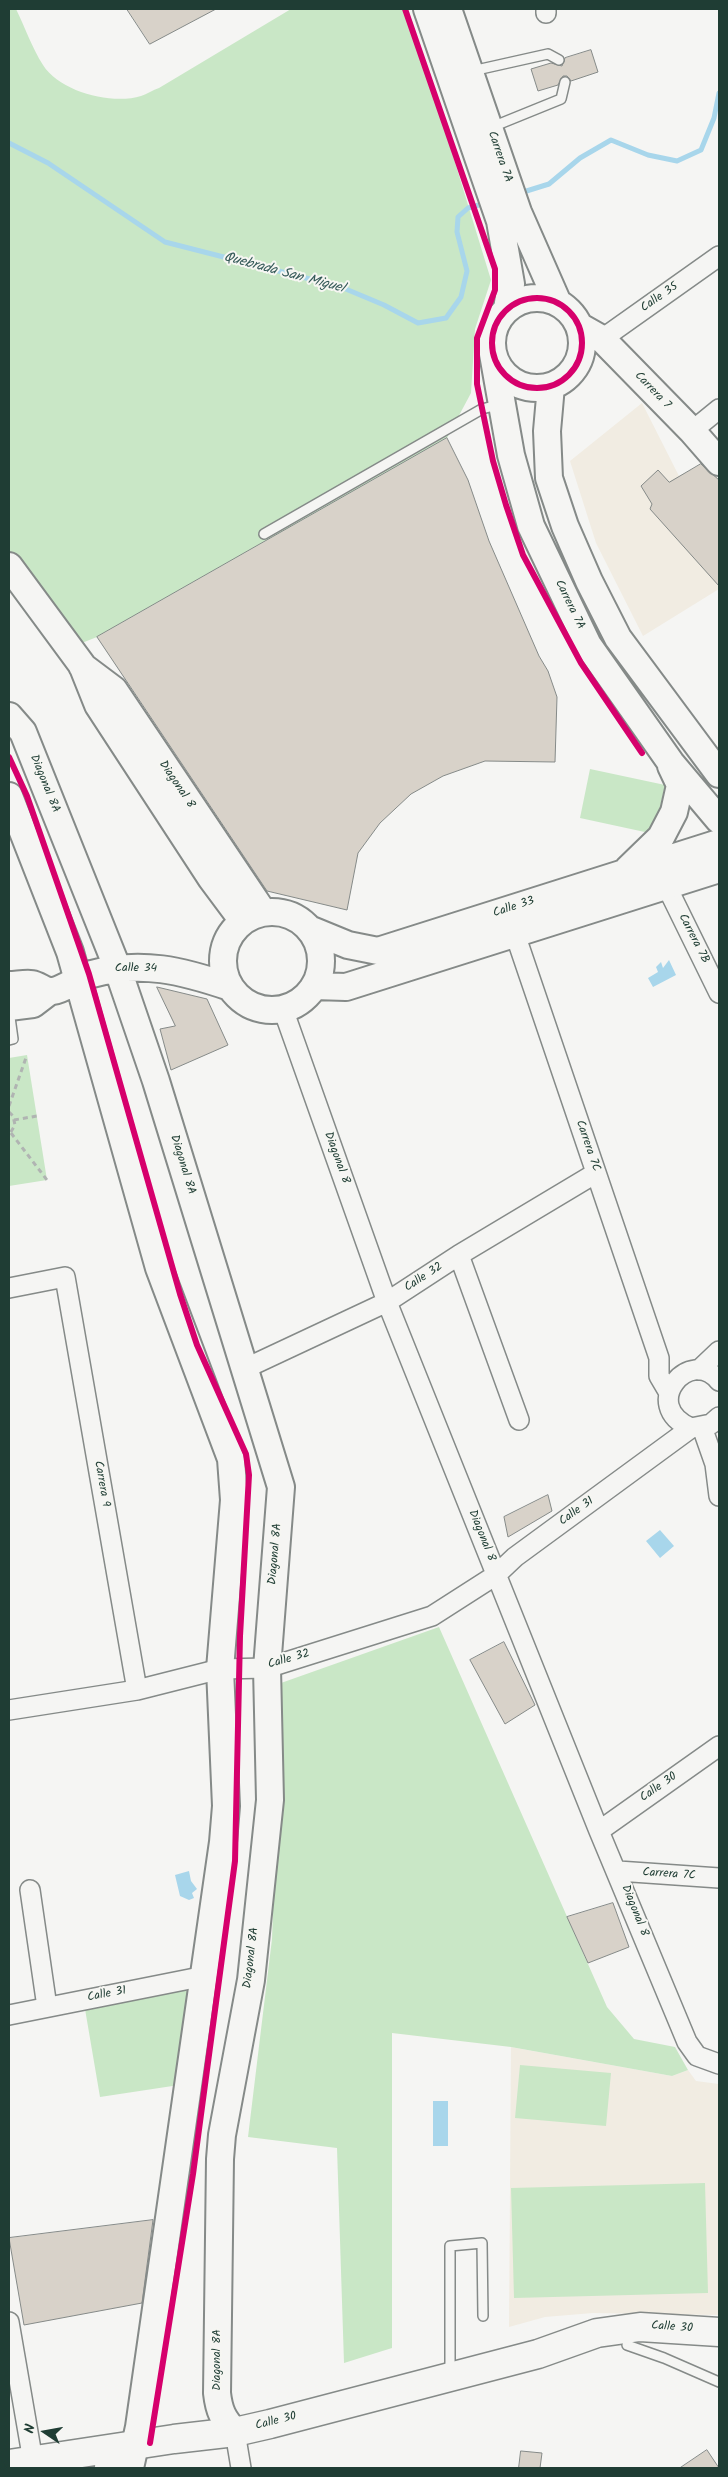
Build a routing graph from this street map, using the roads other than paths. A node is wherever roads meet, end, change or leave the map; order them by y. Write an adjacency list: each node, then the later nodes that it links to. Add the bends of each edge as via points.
1 (427, 9): 7 (street, Carrera 7A)
2 (448, 9): 4 (street, Carrera 7A)
3 (559, 60): 4 (lane, via 548,54)
4 (469, 71): 6 (street, Carrera 7A)
5 (566, 82): 6 (lane, via 561,99)
6 (488, 128): 7 (street, Carrera 7A)
7 (494, 173): 8 (street, Carrera 7A)
8 (509, 217): 10 (street, Carrera 7A); 11 (street, Carrera 7A, via 511,284)
9 (719, 256): 13 (street, Calle 35)
10 (558, 302): 11 (street, via 537,297); 12 (street, via 567,308)
11 (507, 309): 14 (street, via 496,325)
12 (580, 326): 13 (street, Carrera 7); 15 (street, via 582,350 579,362 562,381)
13 (602, 339): 18 (street, Carrera 7)
14 (493, 354): 15 (street, via 510,379 531,388); 16 (street, Carrera 7A)
15 (551, 386): 24 (street, via 547,432 549,478 565,526 618,638)
16 (504, 403): 20 (lane, via 482,409); 23 (street, Carrera 7A, via 511,455 531,526 588,644)
17 (719, 409): 18 (street)
18 (692, 432): 19 (street, Carrera 7)
19 (719, 462)
20 (264, 534)
21 (9, 566): 31 (street, Diagonal 8, via 82,665 114,690)
22 (9, 716): 35 (street, Diagonal 8A, via 23,732)
23 (665, 754): 26 (street, Carrera 7A); 29 (street, via 680,786 674,812 662,837)
24 (719, 774)
25 (9, 796): 37 (street, via 70,952)
26 (719, 820)
27 (719, 843): 29 (street, Calle 33)
28 (719, 869): 30 (street, Calle 33)
29 (622, 874): 32 (street, Calle 33, via 378,951 348,945)
30 (666, 885): 33 (street, Calle 33); 42 (street, Carrera 7B)
31 (253, 916): 32 (street, via 277,911 291,915); 34 (street, via 233,930)
32 (309, 929): 39 (street, via 319,947 321,961)
33 (515, 934): 39 (street, Calle 33, via 346,987); 46 (street, Carrera 7C)
34 (223, 956): 36 (street); 40 (street, via 225,977)
35 (117, 968): 36 (street, Calle 34, via 155,968); 37 (street, Calle 34); 52 (street, Diagonal 8A, via 156,1081)
36 (189, 973): 40 (street, Calle 34)
37 (77, 979): 41 (street, Calle 34); 65 (street, via 159,1268 231,1459 234,1500)
38 (9, 985): 41 (street, via 32,984)
39 (314, 986): 44 (street, via 303,999)
40 (230, 987): 44 (street, via 253,1007)
41 (50, 991): 43 (street, Calle 34, via 33,1004)
42 (719, 993)
43 (9, 1008): 45 (lane, via 12,1039)
44 (283, 1009): 49 (street, Diagonal 8)
45 (9, 1040)
46 (596, 1174): 47 (street, Calle 32); 51 (street, Carrera 7C)
47 (459, 1255): 49 (street, Calle 32); 57 (street)
48 (9, 1288): 66 (street, Carrera 9, via 65,1277)
49 (387, 1302): 52 (street, Calle 32); 63 (street, Diagonal 8)
50 (719, 1351): 53 (street)
51 (659, 1358): 53 (street); 55 (street, Carrera 7C, via 659,1376)
52 (244, 1369): 64 (street, Diagonal 8A, via 282,1487)
53 (690, 1372): 54 (street, via 708,1372); 55 (street, via 671,1386)
54 (719, 1381)
55 (670, 1403): 58 (street, via 682,1424); 60 (street)
56 (719, 1417): 58 (street, Calle 31, via 711,1424)
57 (519, 1420)
58 (697, 1428): 60 (street, Calle 31); 61 (street)
59 (719, 1437): 61 (street)
60 (660, 1451): 63 (street, Calle 31, via 515,1557)
61 (715, 1464): 62 (street)
62 (719, 1496)
63 (496, 1575): 64 (street, Calle 32, via 432,1616); 69 (street, Diagonal 8)
64 (267, 1668): 65 (street, Calle 32); 85 (street, Diagonal 8A, via 270,1800 250,1980 220,2159 217,2393 218,2409)
65 (220, 1669): 66 (street, Calle 32); 73 (street, via 226,1806)
66 (138, 1690): 67 (street, Calle 32)
67 (9, 1710)
68 (719, 1746): 69 (street, Calle 30)
69 (599, 1831): 70 (street, Diagonal 8)
70 (618, 1871): 71 (street, Carrera 7C); 76 (street, Diagonal 8, via 687,2042 697,2056)
71 (719, 1878)
72 (30, 1890): 74 (street)
73 (206, 1976): 74 (street, Calle 31); 86 (street, via 139,2427)
74 (47, 2007): 75 (street, Calle 31)
75 (9, 2015)
76 (719, 2064)
77 (483, 2316): 83 (lane, via 482,2243 450,2246)
78 (9, 2322): 87 (street)
79 (719, 2332): 82 (main road, Calle 30, via 640,2327 597,2333)
80 (626, 2345): 81 (main road, Calle 30); 82 (main road, Calle 30); 84 (lane)
81 (719, 2351)
82 (538, 2354): 83 (main road, Calle 30)
83 (450, 2377): 85 (main road, Calle 30)
84 (719, 2382)
85 (235, 2432): 86 (main road, Calle 30); 88 (street)
86 (120, 2458): 87 (main road, Calle 30)
87 (21, 2463)
88 (241, 2468)

